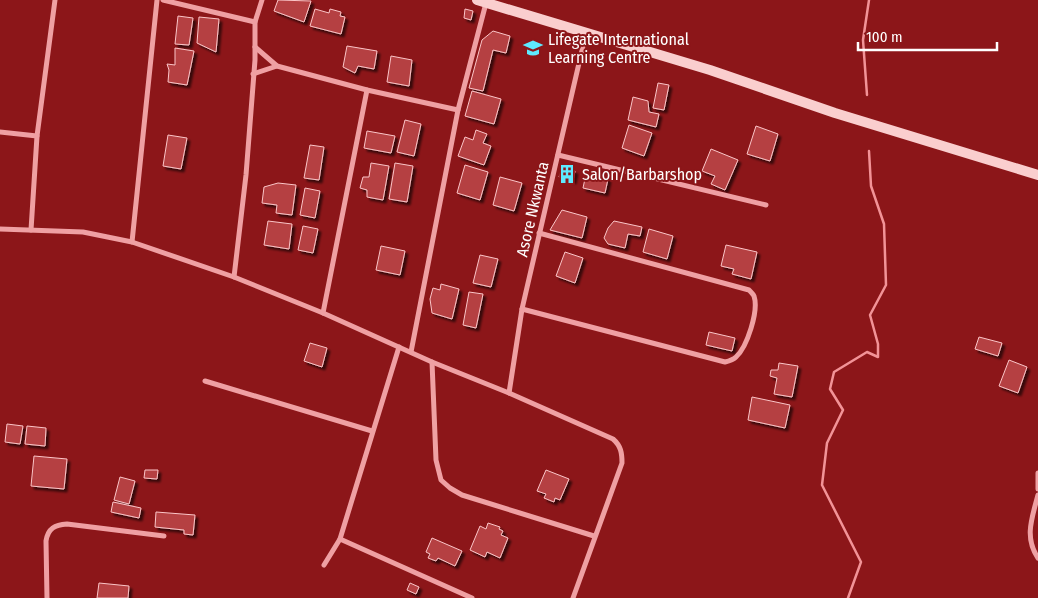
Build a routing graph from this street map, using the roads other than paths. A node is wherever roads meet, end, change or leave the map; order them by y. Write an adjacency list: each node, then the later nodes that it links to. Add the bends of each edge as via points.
1 (55, 0): 15 (street)
2 (157, 0): 22 (street)
3 (163, 0): 7 (street)
4 (262, 0): 7 (street)
5 (482, 1): 6 (street); 13 (street)
6 (502, 4): 8 (street)
7 (255, 22): 9 (street)
8 (586, 32): 16 (street, Asore Nkwanta); 17 (street)
9 (255, 47): 10 (street); 11 (street)
10 (277, 66): 11 (street); 12 (street)
11 (253, 74): 23 (street)
12 (367, 90): 13 (street); 25 (street)
13 (458, 110): 27 (street)
14 (0, 132): 15 (street)
15 (37, 136): 20 (street)
16 (558, 154): 18 (street); 21 (street, Asore Nkwanta)
17 (1038, 175)
18 (766, 205)
19 (0, 229): 20 (street)
20 (31, 230): 22 (street, via 83,232)
21 (539, 233): 24 (street, Asore Nkwanta); 24 (street, via 750,290 754,296 755,312 743,348 735,359 725,362)
22 (132, 242): 23 (street)
23 (234, 277): 25 (street)
24 (522, 309): 30 (street, Asore Nkwanta)
25 (323, 313): 26 (street)
26 (399, 347): 27 (street); 31 (street)
27 (411, 352): 28 (street)
28 (432, 362): 30 (street); 36 (street, via 436,460 442,480 462,495)
29 (205, 381): 31 (street)
30 (509, 393): 36 (street, via 613,439 622,450 622,463)
31 (372, 431): 37 (street)
32 (1038, 473): 33 (street)
33 (1038, 490)
34 (1038, 496): 38 (street, via 1029,538)
35 (164, 536): 40 (street, via 66,524 53,527 46,540)
36 (594, 536): 42 (street)
37 (340, 539): 39 (street); 41 (street)
38 (1038, 558)
39 (324, 565)
40 (47, 598)
41 (472, 598)
42 (573, 598)

